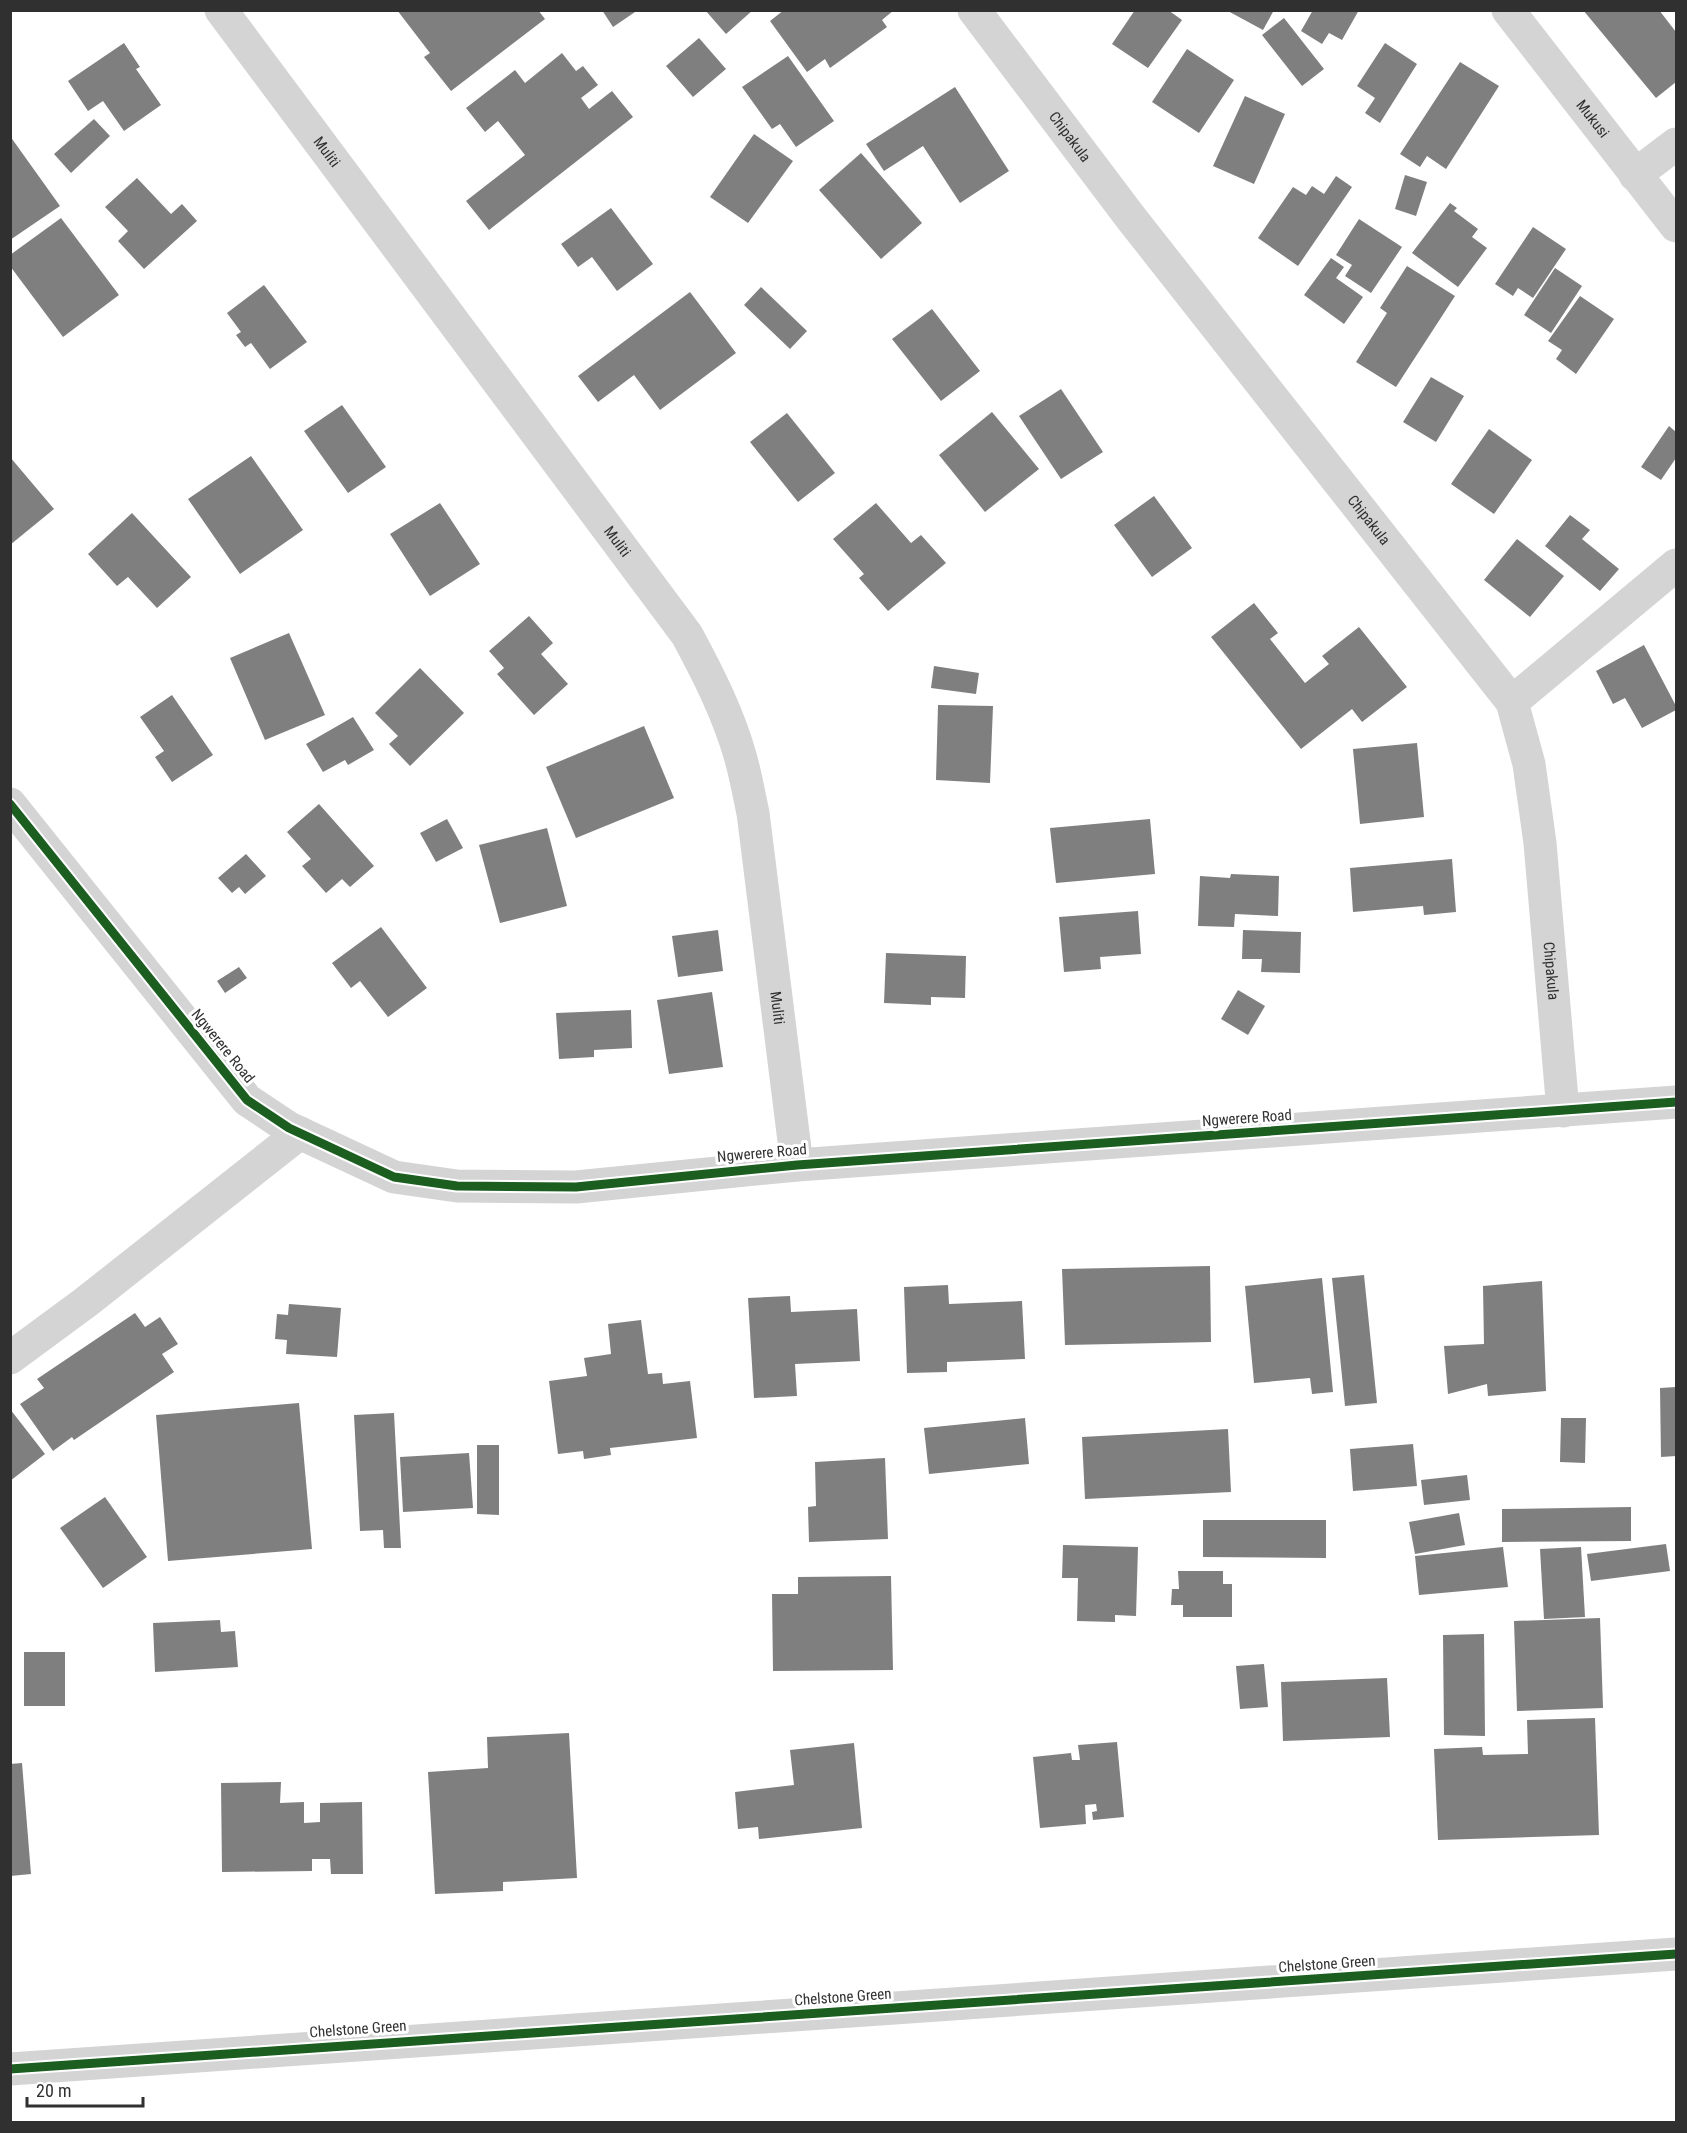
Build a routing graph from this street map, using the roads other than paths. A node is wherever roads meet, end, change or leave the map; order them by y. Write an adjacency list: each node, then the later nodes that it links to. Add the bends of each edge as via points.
1 (221, 10): 13 (street, Muliti, via 680,625 708,673 741,758 753,813)
2 (974, 10): 8 (street, Chipakula, via 1131,218)
3 (1508, 10): 5 (street, Mukusi)
4 (1677, 144): 5 (street)
5 (1635, 175): 6 (street, Mukusi)
6 (1677, 226)
7 (1677, 565): 8 (street)
8 (1512, 702): 11 (street, Chipakula, via 1529,764 1539,843)
9 (10, 804): 12 (street, Ngwerere Road, via 248,1100)
10 (1677, 1102): 11 (street, Ngwerere Road)
11 (1563, 1111): 13 (street, Ngwerere Road)
12 (300, 1133): 13 (street, Ngwerere Road, via 394,1177 457,1186 576,1187); 14 (street)
13 (797, 1165)
14 (10, 1358)
15 (1677, 1954): 16 (street, Chelstone Green)
16 (10, 2069)

